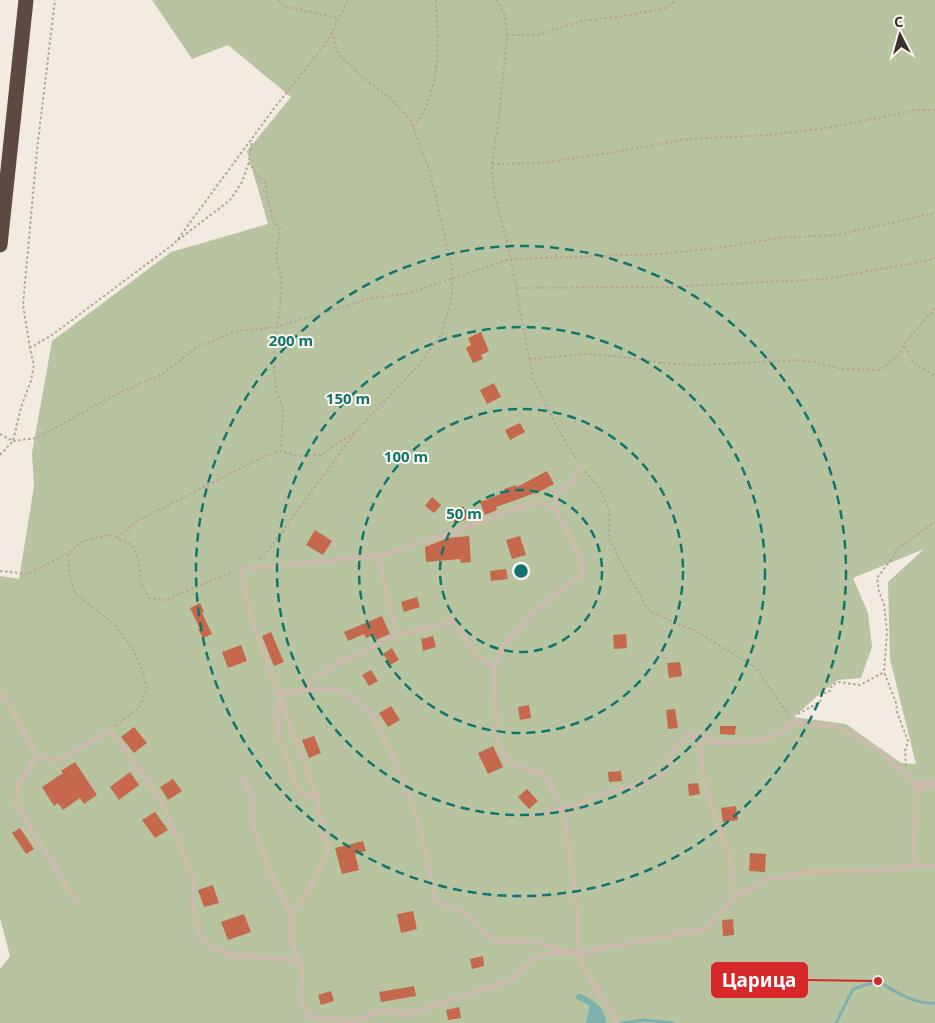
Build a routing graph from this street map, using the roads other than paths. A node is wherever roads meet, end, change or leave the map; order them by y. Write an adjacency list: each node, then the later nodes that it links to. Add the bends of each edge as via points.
1 (26, 0): 2 (highway)
2 (0, 245)
3 (580, 465): 4 (lane, via 574,480 556,494)
4 (556, 511): 5 (lane, via 540,502); 7 (lane, via 581,559 582,574 537,609 506,644)
5 (378, 556): 6 (lane); 10 (lane, via 240,569 253,624)
6 (397, 635): 7 (lane, via 455,621 474,654); 8 (lane, via 332,667)
7 (494, 667): 17 (lane, via 497,742 510,763 544,776)
8 (296, 692): 10 (lane); 24 (lane, via 339,690 372,714 398,767 419,824 436,902 464,912 492,941 533,941)
9 (0, 693): 12 (lane)
10 (280, 693): 16 (lane); 16 (lane, via 278,735 298,790)
11 (698, 735): 15 (lane, via 715,743 757,741 784,732 792,721 838,727 879,750); 17 (lane, via 688,735 676,745 668,766 657,778); 21 (lane, via 705,784 730,856)
12 (37, 756): 22 (lane, via 18,785 15,803); 26 (lane, via 51,761 62,759 110,730 163,804 194,880 192,902 200,938 230,954)
13 (240, 776): 23 (lane, via 253,798 253,826 272,876)
14 (935, 784): 15 (street)
15 (918, 786): 19 (lane, via 913,847)
16 (316, 796): 23 (lane, via 328,851 307,894)
17 (563, 808): 18 (lane); 25 (lane, via 577,908)
18 (530, 816)
19 (916, 865): 20 (lane); 21 (lane, via 888,870 808,872 764,880)
20 (935, 866)
21 (737, 896): 25 (lane, via 706,929)
22 (77, 903)
23 (291, 913): 26 (lane, via 291,941)
24 (563, 952): 25 (lane); 26 (lane, via 536,957 512,980 413,1013 401,1015 390,1008 353,1021 310,1018 300,996 303,972)
25 (579, 954): 27 (lane)
26 (299, 961)
27 (615, 1023)

